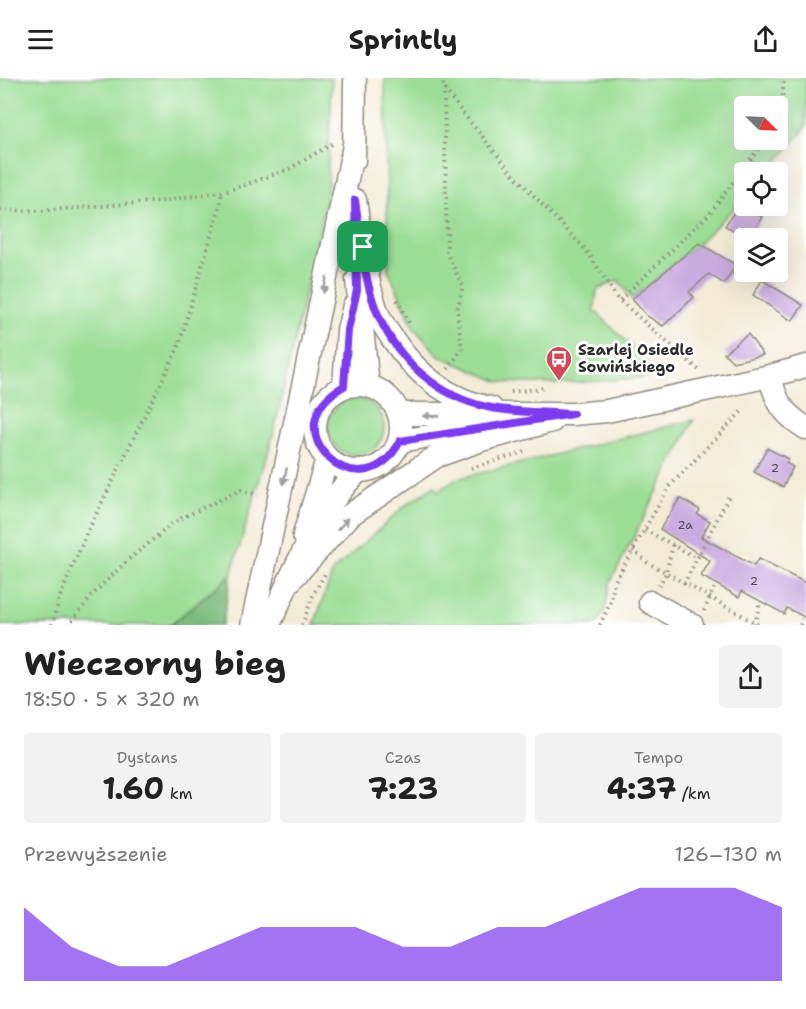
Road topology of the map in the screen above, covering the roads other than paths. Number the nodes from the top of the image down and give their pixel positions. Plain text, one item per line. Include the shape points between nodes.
1 (356, 78) edge
2 (354, 138) junction
3 (355, 200) junction
4 (357, 290) junction
5 (806, 366) edge
6 (770, 376) junction
7 (344, 386) junction
8 (368, 386) junction
9 (400, 414) junction
10 (573, 414) junction
11 (806, 428) edge
12 (400, 441) junction
13 (327, 459) junction
14 (359, 471) junction
15 (289, 582) junction
16 (650, 602) road end
17 (697, 621) edge
18 (252, 625) edge
19 (269, 625) edge

1 - 2 street
2 - 3 street
2 -> 18 street
3 - 4 street
3 - 10 street via 369,286 379,317 402,354 426,379 462,400 489,408
4 - 7 street via 348,330
4 - 8 street
5 - 6 street
6 - 10 street via 607,411
6 - 11 street via 784,413
7 - 8 street
7 - 13 street via 321,404 315,418 319,447
8 - 9 street via 391,398
10 -> 9 street
9 - 12 street
10 - 12 street
15 -> 10 street via 350,515 437,456
12 - 14 street via 384,462
13 - 14 street via 342,468
13 - 15 street
14 - 15 street via 339,492
15 - 19 street
16 - 17 street

